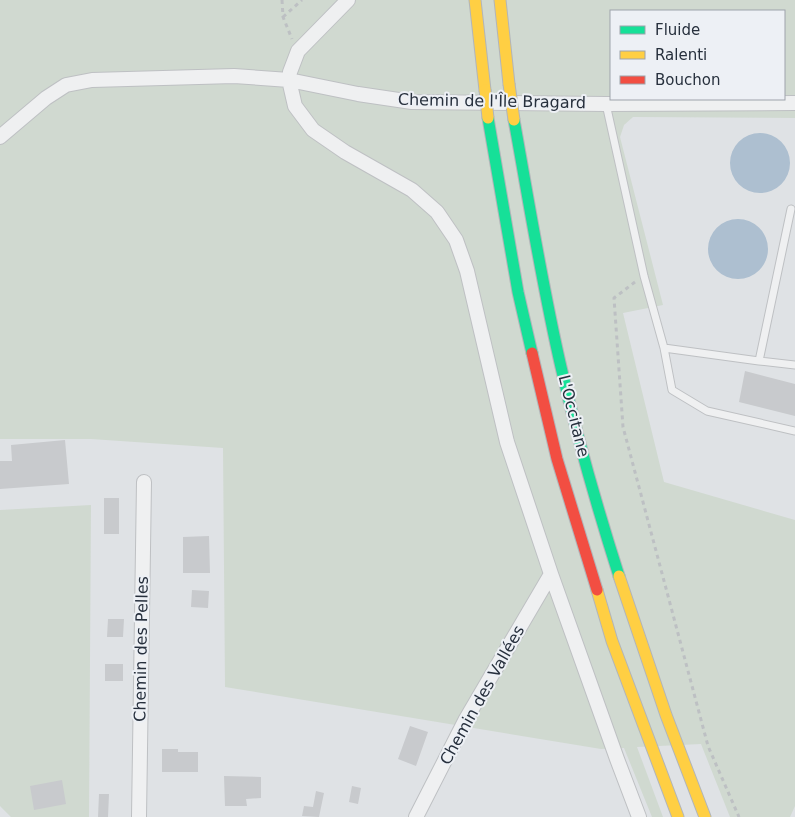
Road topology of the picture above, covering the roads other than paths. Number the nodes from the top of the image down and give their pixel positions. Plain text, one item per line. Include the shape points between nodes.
1 (348, 0) edge
2 (475, 0) edge
3 (500, 0) edge
4 (290, 80) junction
5 (795, 103) edge
6 (606, 104) junction
7 (0, 138) edge
8 (790, 209) dead end
9 (664, 348) junction
10 (759, 361) junction
11 (795, 365) edge
12 (795, 431) edge
13 (144, 482) dead end
14 (551, 574) junction
15 (139, 817) edge
16 (416, 817) edge
17 (639, 817) edge
18 (678, 817) edge
19 (705, 817) edge

1 - 4 street via 298,51
2 - 18 highway, L'Occitane, bridge via 488,118 518,292 557,460 612,640
3 - 19 highway, L'Occitane, bridge via 514,120 544,288 569,400 633,620 669,726
4 - 6 street, Chemin de l'Île Bragard via 412,102
4 - 7 street, Chemin de l'Île Bragard via 225,77 92,80 66,85
4 - 14 street via 295,106 313,130 412,190 437,212 456,240 467,271 507,442
5 - 6 street, Chemin de l'Île Bragard
6 - 9 lane via 644,276
8 - 10 lane
9 - 10 lane
9 - 12 lane via 672,390 707,411
10 - 11 lane
13 - 15 street, Chemin des Pelles
14 - 16 street, Chemin des Vallées via 466,719
14 - 17 street

